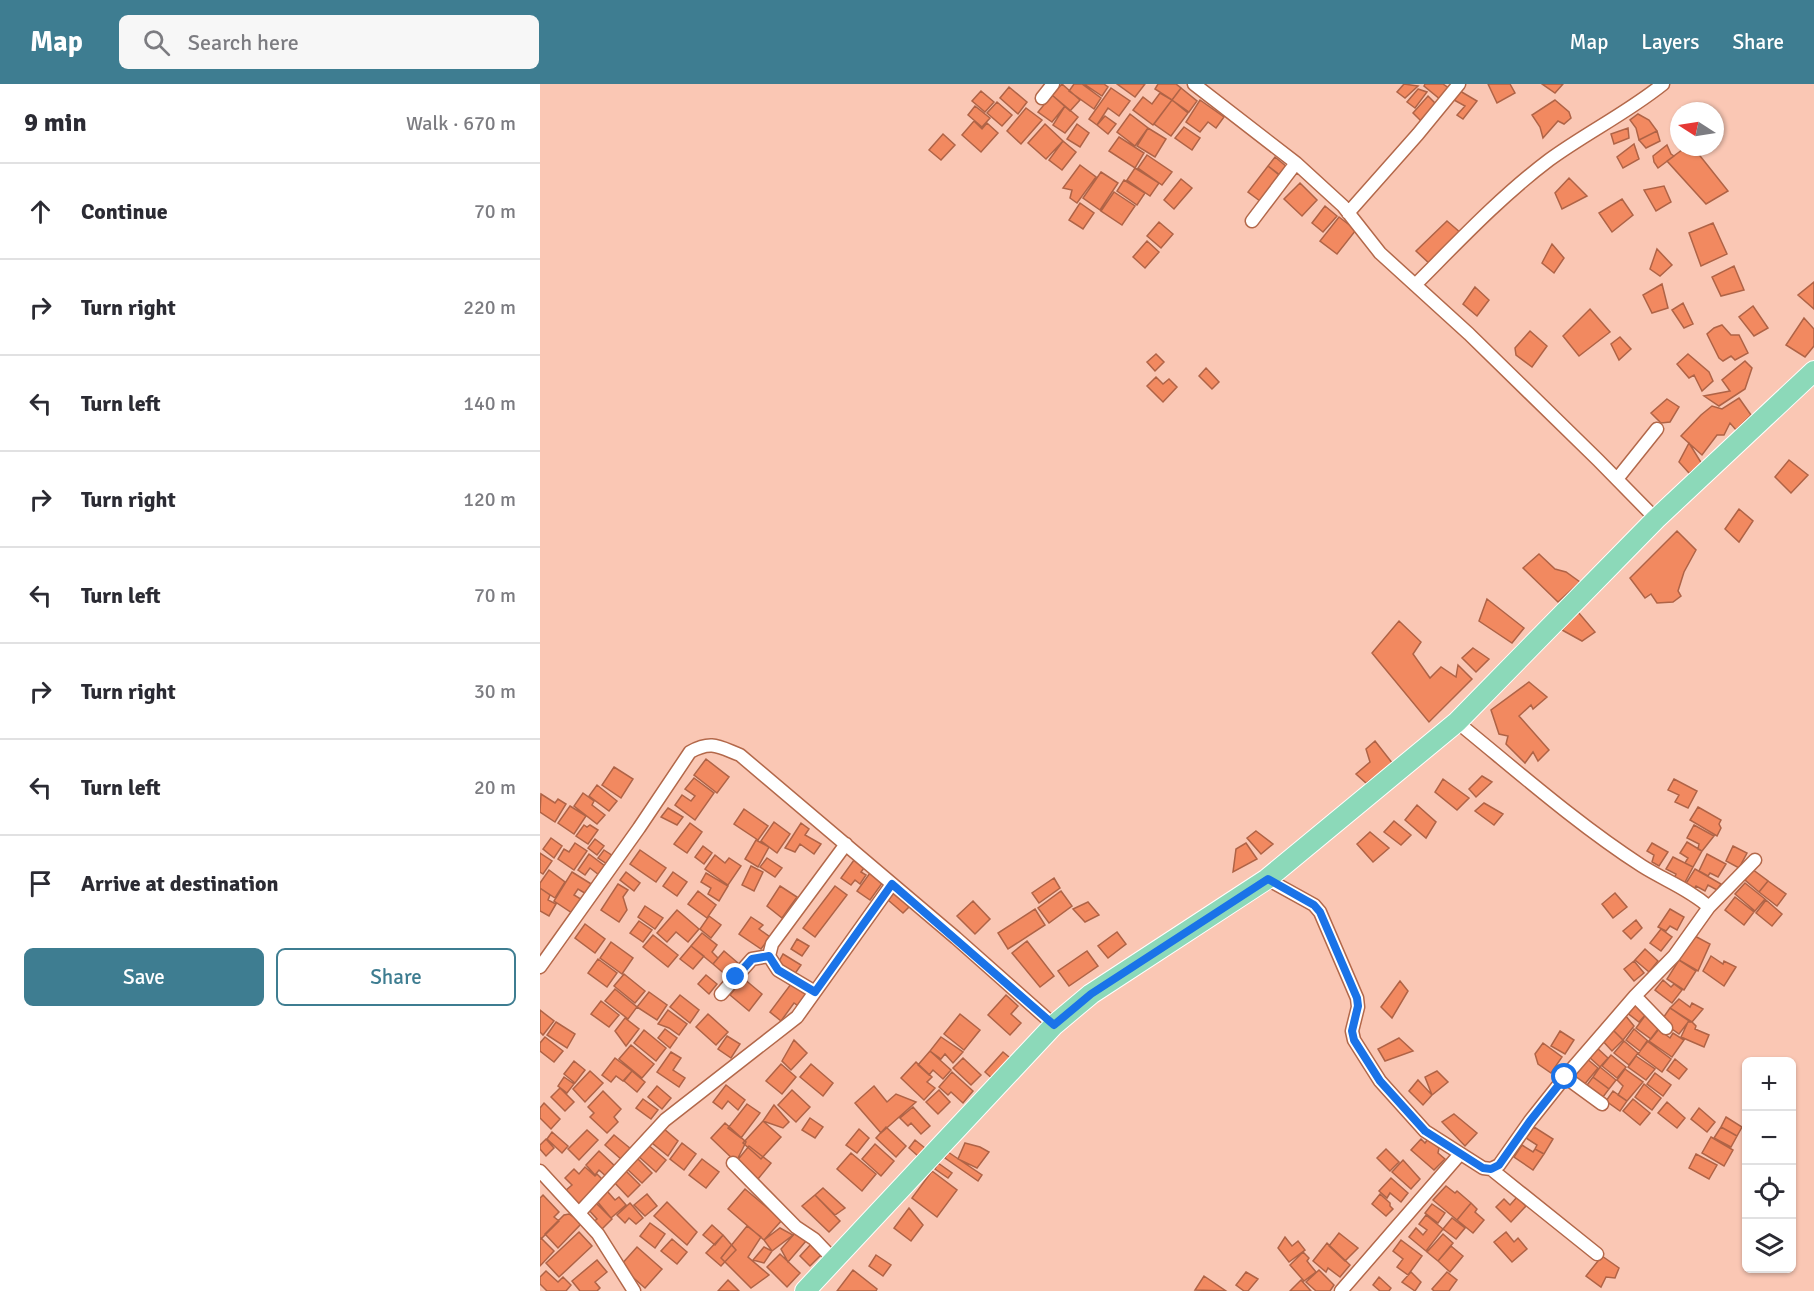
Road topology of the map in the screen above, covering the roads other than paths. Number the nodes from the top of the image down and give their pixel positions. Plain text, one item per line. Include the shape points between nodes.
1 (1053, 84) edge
2 (1194, 84) edge
3 (1459, 84) edge
4 (1663, 84) edge
5 (1042, 98) dead end
6 (1296, 163) junction
7 (1348, 213) junction
8 (1252, 221) dead end
9 (1415, 285) junction
10 (1814, 371) edge
11 (1657, 429) dead end
12 (1617, 479) junction
13 (1656, 519) junction
14 (1457, 722) junction
15 (846, 844) junction
16 (1755, 860) dead end
17 (1268, 879) junction
18 (892, 884) junction
19 (1708, 907) junction
20 (769, 956) junction
21 (540, 966) edge
22 (815, 992) junction
23 (721, 994) dead end
24 (1635, 996) junction
25 (1054, 1025) junction
26 (1666, 1028) dead end
27 (1565, 1077) junction
28 (1602, 1104) dead end
29 (1460, 1154) junction
30 (732, 1162) dead end
31 (1491, 1169) junction
32 (540, 1171) edge
33 (579, 1213) junction
34 (1597, 1254) dead end
35 (834, 1260) junction
36 (634, 1291) edge
37 (805, 1291) edge
38 (1341, 1291) edge

1 - 5 street
2 - 6 street
3 - 7 street
4 - 9 street via 1550,160 1485,214
6 - 7 street
6 - 8 street
7 - 9 street via 1380,253
9 - 12 street
10 - 13 main road
11 - 12 street
12 - 13 street
13 - 14 main road
14 - 17 main road
14 - 19 street via 1575,817 1642,866 1698,897
15 - 18 street
15 - 20 street via 772,944
15 - 21 street via 740,755 712,744 703,745 690,752
16 - 19 street
17 - 25 main road via 1091,994
17 - 29 street via 1320,912 1357,998 1354,1040 1380,1081 1425,1131
18 - 22 street
18 - 25 street
19 - 24 street via 1674,957
20 - 22 street via 778,970
20 - 23 street via 752,959
22 - 33 street via 797,1017 665,1120
24 - 26 street
24 - 27 street
25 - 35 main road
27 - 28 street
27 - 31 street via 1499,1165
29 - 31 street
29 - 38 street
30 - 35 street
31 - 34 street
32 - 33 street
33 - 36 street via 598,1234
35 - 37 main road

